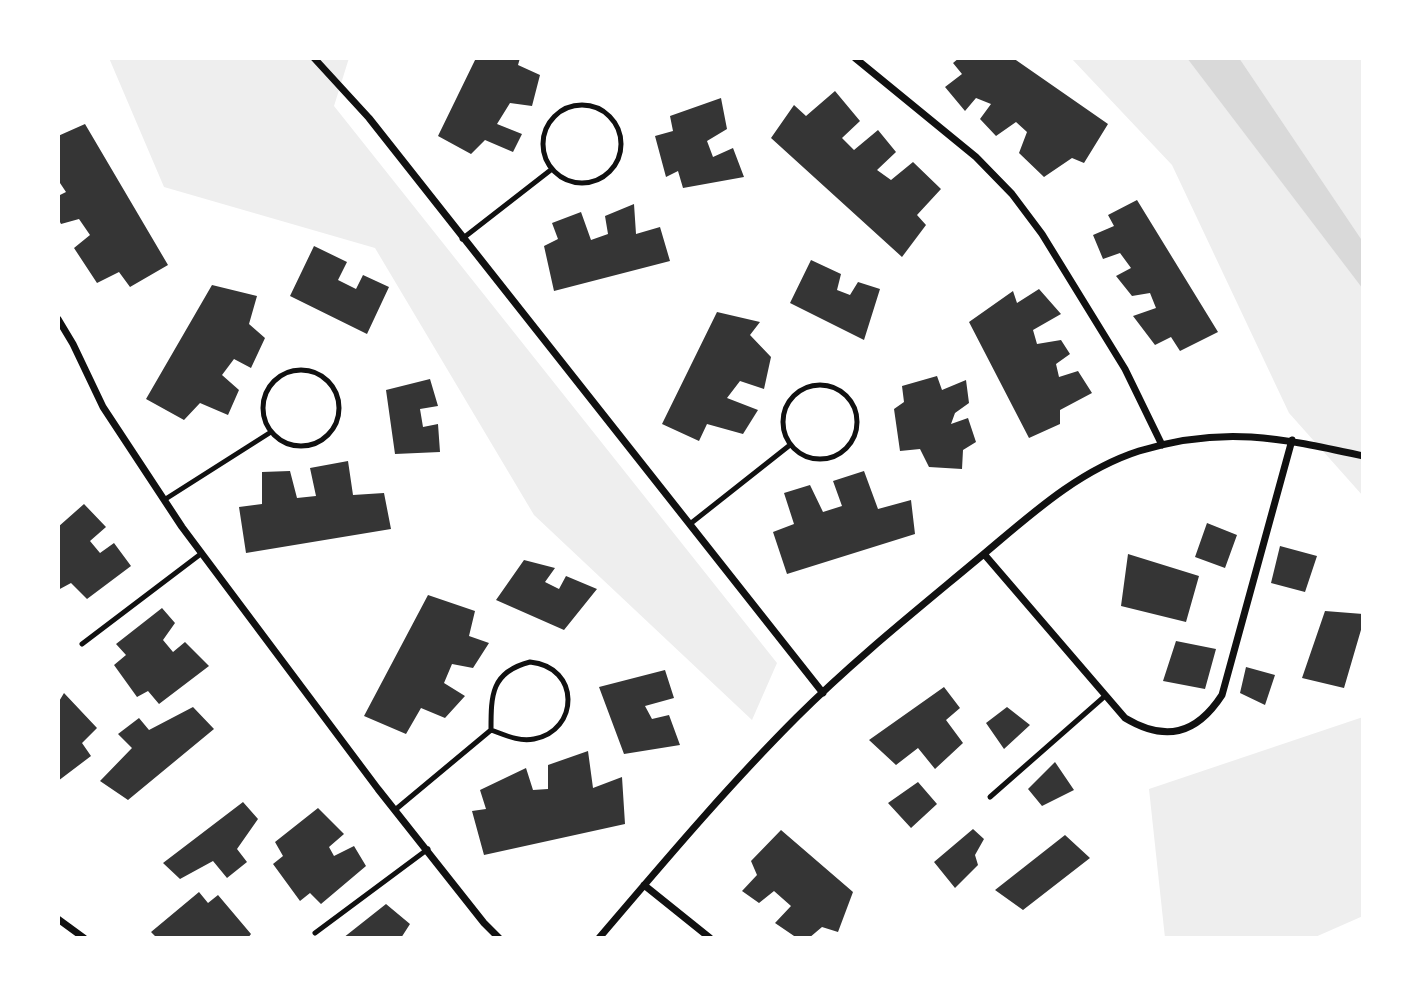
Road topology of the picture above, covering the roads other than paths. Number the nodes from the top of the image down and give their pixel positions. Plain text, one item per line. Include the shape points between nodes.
1 (314, 58) edge
2 (855, 58) edge
3 (552, 169) junction
4 (463, 239) junction
5 (58, 318) edge
6 (271, 432) junction
7 (1292, 440) junction
8 (790, 445) junction
9 (1162, 445) junction
10 (1363, 456) edge
11 (164, 500) junction
12 (690, 524) junction
13 (202, 553) junction
14 (984, 554) junction
15 (82, 644) dead end
16 (823, 693) junction
17 (1105, 696) junction
18 (491, 730) junction
19 (990, 797) dead end
20 (395, 810) junction
21 (428, 849) junction
22 (644, 885) junction
23 (58, 919) edge
24 (315, 933) dead end
25 (84, 938) edge
26 (499, 938) edge
27 (599, 938) edge
28 (710, 938) edge

1 - 4 street via 369,118
2 - 9 street via 976,157 1012,194 1042,234 1125,369
3 - 3 lane via 565,179 583,183 604,176 621,150 621,136 607,113 581,105 564,109 548,124 545,157
3 - 4 lane
4 - 12 street
5 - 11 street via 103,407
6 - 6 lane via 281,441 301,447 323,440 340,413 334,388 326,378 300,370 285,373 274,382 263,405
6 - 11 lane
7 - 9 street via 1215,436
7 - 10 street
7 - 17 street via 1222,695 1211,712 1197,724 1162,733 1125,718
8 - 8 lane via 818,460 839,455 855,437 858,425 850,398 825,384 808,386 792,396 782,425
8 - 12 lane
9 - 14 street via 1093,471 1054,496
11 - 13 street
12 - 16 street
13 - 15 lane
13 - 20 street
14 - 16 street
14 - 17 street
16 - 22 street via 740,775
17 - 19 lane
18 - 18 lane via 518,740 534,740 559,725 569,697 556,670 530,662 503,674 491,701
18 - 20 lane
20 - 21 street
21 - 24 lane
21 - 26 street
22 - 27 street
22 - 28 street
23 - 25 street

